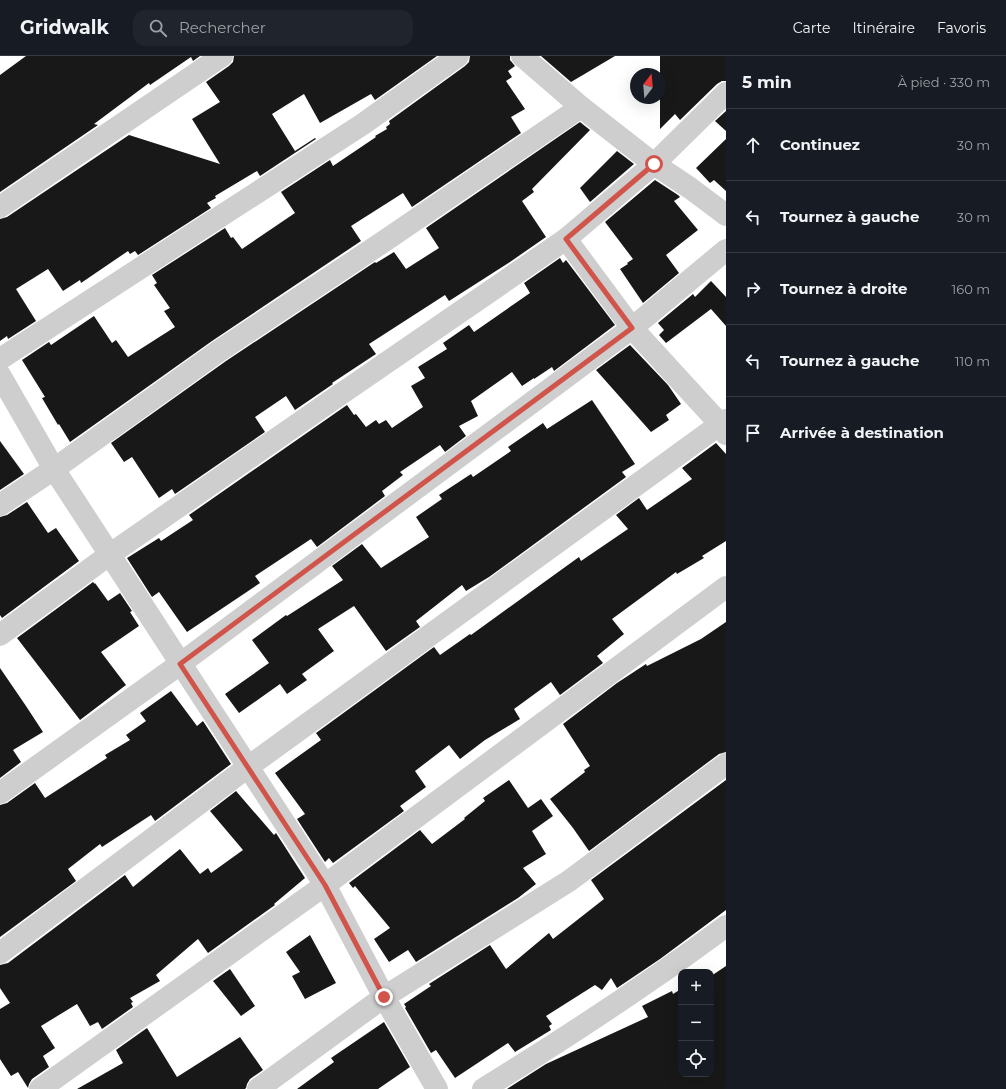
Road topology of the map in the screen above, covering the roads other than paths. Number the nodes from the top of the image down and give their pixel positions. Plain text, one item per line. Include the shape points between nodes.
1 (222, 56) edge
2 (458, 56) edge
3 (522, 56) edge
4 (726, 93) edge
5 (581, 107) junction
6 (654, 164) junction
7 (0, 207) edge
8 (726, 215) edge
9 (566, 239) junction
10 (726, 250) edge
11 (632, 328) junction
12 (0, 359) edge
13 (0, 375) edge
14 (724, 426) edge
15 (54, 469) junction
16 (0, 505) edge
17 (109, 554) junction
18 (726, 587) edge
19 (0, 635) edge
20 (180, 664) junction
21 (726, 764) edge
22 (248, 767) junction
23 (0, 793) edge
24 (325, 885) junction
25 (726, 926) edge
26 (0, 953) edge
27 (384, 997) junction
28 (40, 1089) edge
29 (258, 1089) edge
30 (437, 1089) edge
31 (483, 1089) edge

1 - 7 street
2 - 12 street via 363,124
3 - 5 street
4 - 6 street
5 - 6 street
5 - 15 street via 219,351
6 - 8 street
6 - 9 street
9 - 11 street
9 - 17 street
10 - 11 street
11 - 14 street
11 - 20 street
13 - 15 street
14 - 22 street
15 - 16 street
15 - 17 street
17 - 19 street
17 - 20 street
18 - 24 street
20 - 22 street
20 - 23 street
21 - 27 street via 569,881
22 - 24 street
22 - 26 street
24 - 27 street
24 - 28 street
25 - 31 street via 568,1036
27 - 29 street
27 - 30 street

